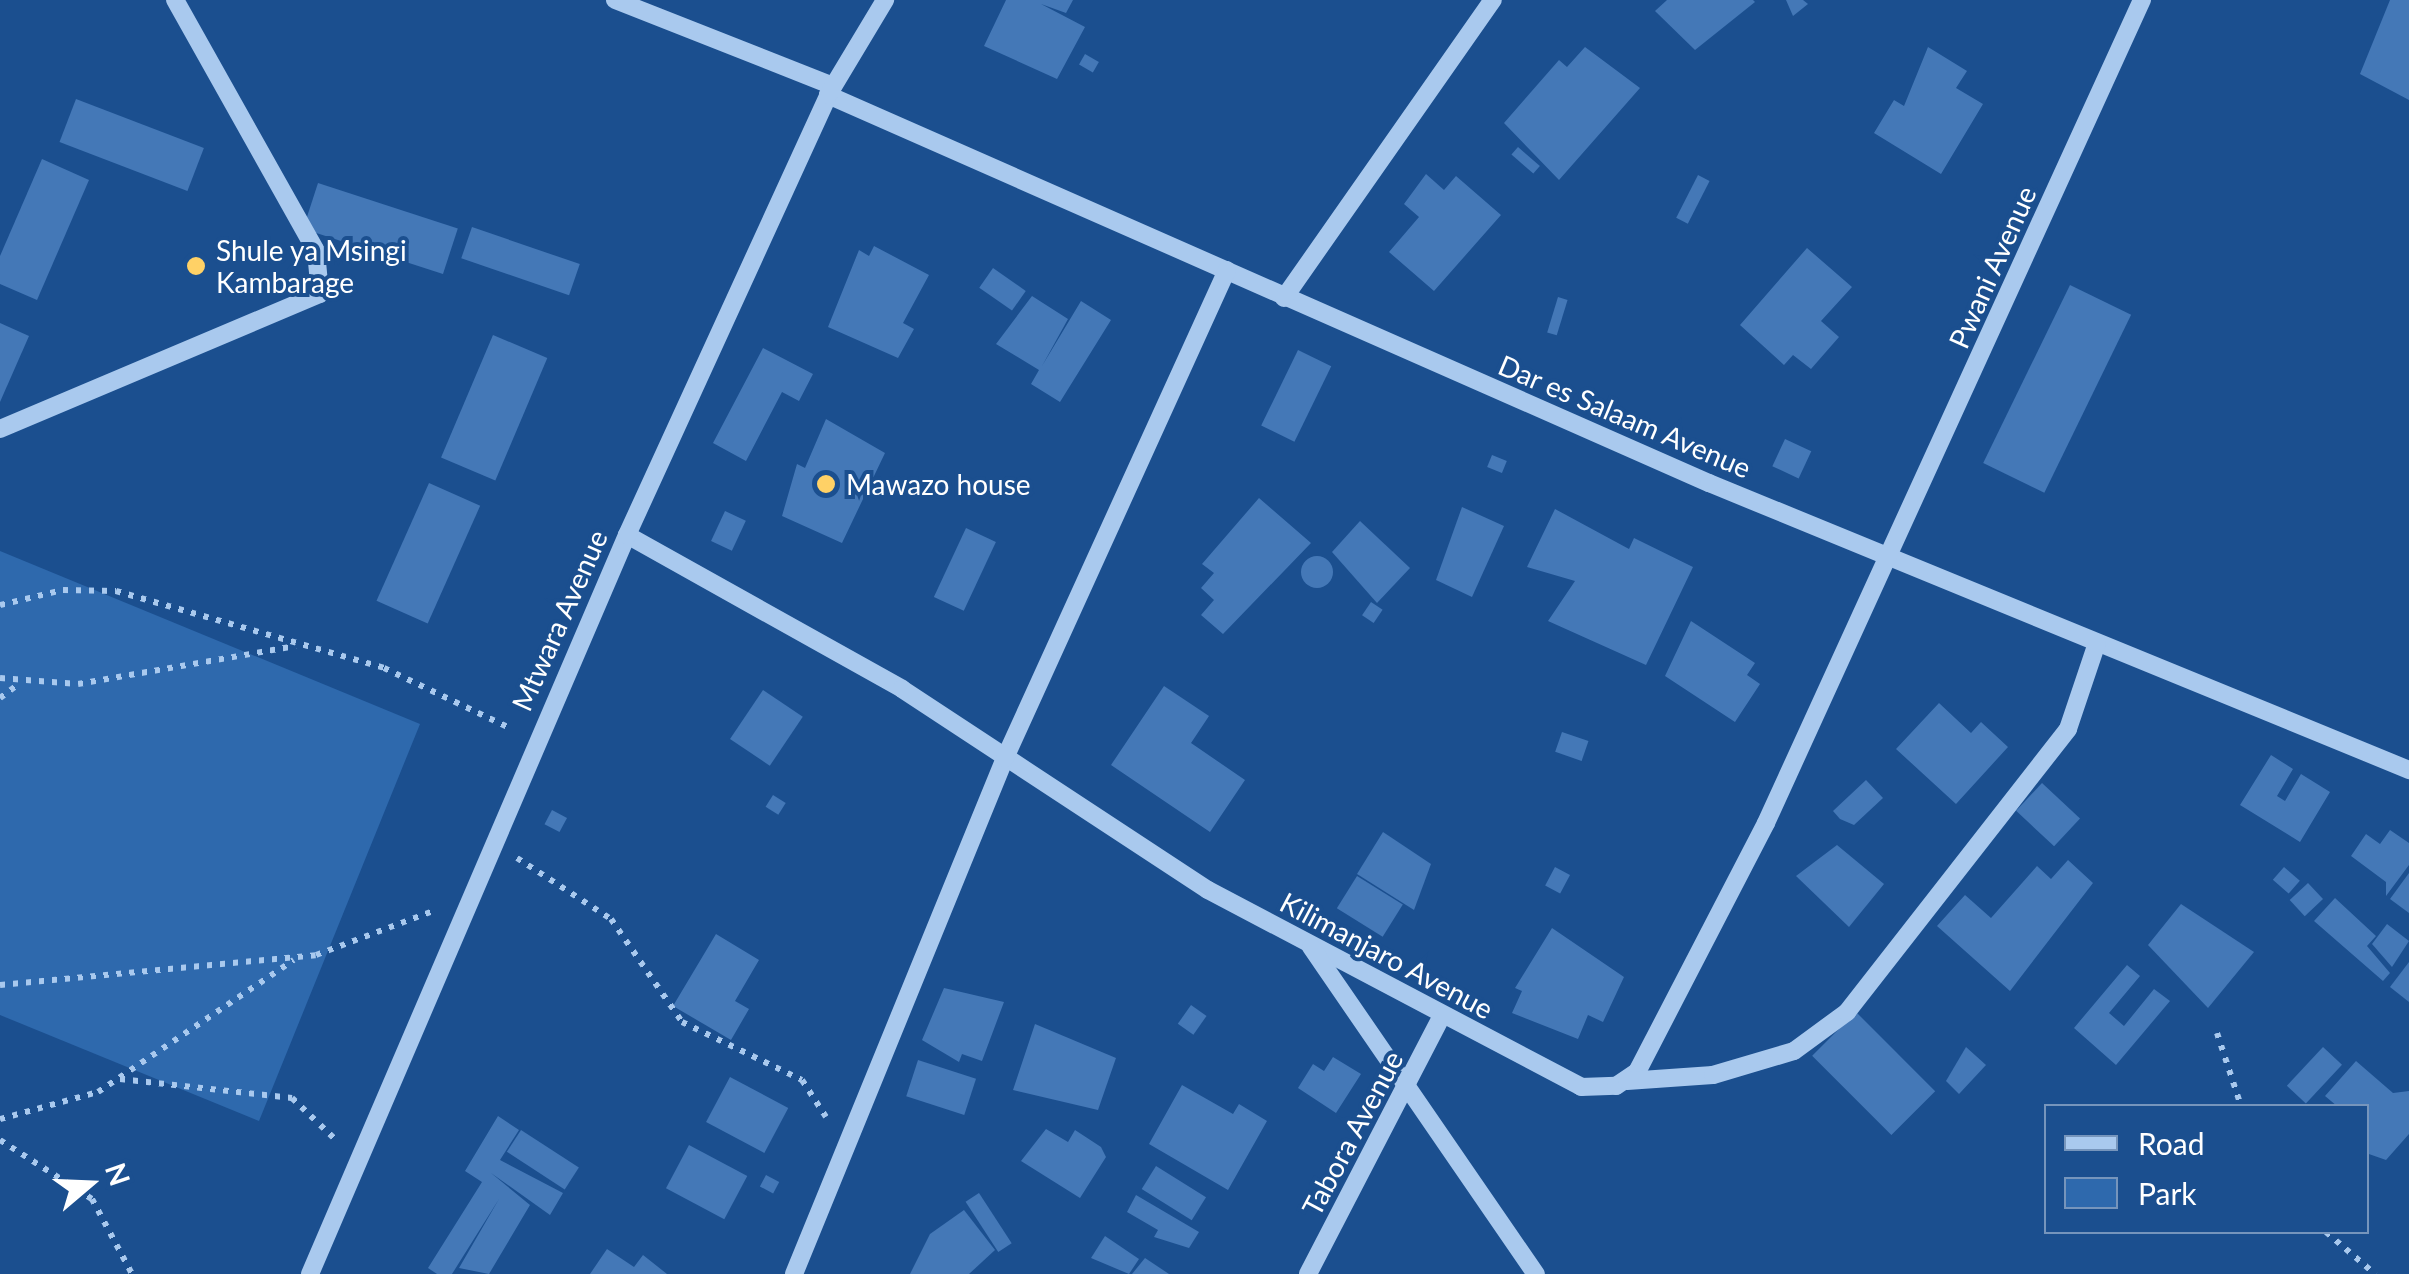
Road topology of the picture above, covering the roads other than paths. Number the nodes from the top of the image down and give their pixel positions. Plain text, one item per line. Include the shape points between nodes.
1 (175, 0) edge
2 (615, 0) edge
3 (885, 0) edge
4 (1493, 0) edge
5 (2142, 0) edge
6 (830, 90) junction
7 (1227, 270) junction
8 (1284, 298) junction
9 (0, 428) edge
10 (626, 535) junction
11 (1891, 557) junction
12 (2097, 643) junction
13 (1004, 758) junction
14 (2409, 770) edge
15 (1308, 943) junction
16 (1442, 1015) junction
17 (1627, 1081) junction
18 (1405, 1095) junction
19 (310, 1274) edge
20 (794, 1274) edge
21 (1308, 1274) edge
22 (1536, 1274) edge

1 - 9 street via 316,251 320,294
2 - 6 street, Dar es Salaam Avenue
3 - 6 street, Mtwara Avenue
4 - 8 street
5 - 11 street, Pwani Avenue
6 - 7 street, Dar es Salaam Avenue
6 - 10 street, Mtwara Avenue
7 - 8 street, Dar es Salaam Avenue
7 - 13 street
8 - 11 street, Dar es Salaam Avenue
10 - 13 street, Kilimanjaro Avenue via 885,679
10 - 19 street, Mtwara Avenue
11 - 12 street, Dar es Salaam Avenue
11 - 17 street via 1758,840
12 - 14 street, Dar es Salaam Avenue
12 - 17 street, Kilimanjaro Avenue via 2068,729 1847,1012 1794,1051 1713,1074
13 - 15 street, Kilimanjaro Avenue
13 - 20 street
15 - 16 street, Kilimanjaro Avenue
15 - 18 street
16 - 17 street, Kilimanjaro Avenue via 1581,1088
16 - 18 street, Tabora Avenue
18 - 21 street, Tabora Avenue
18 - 22 street

